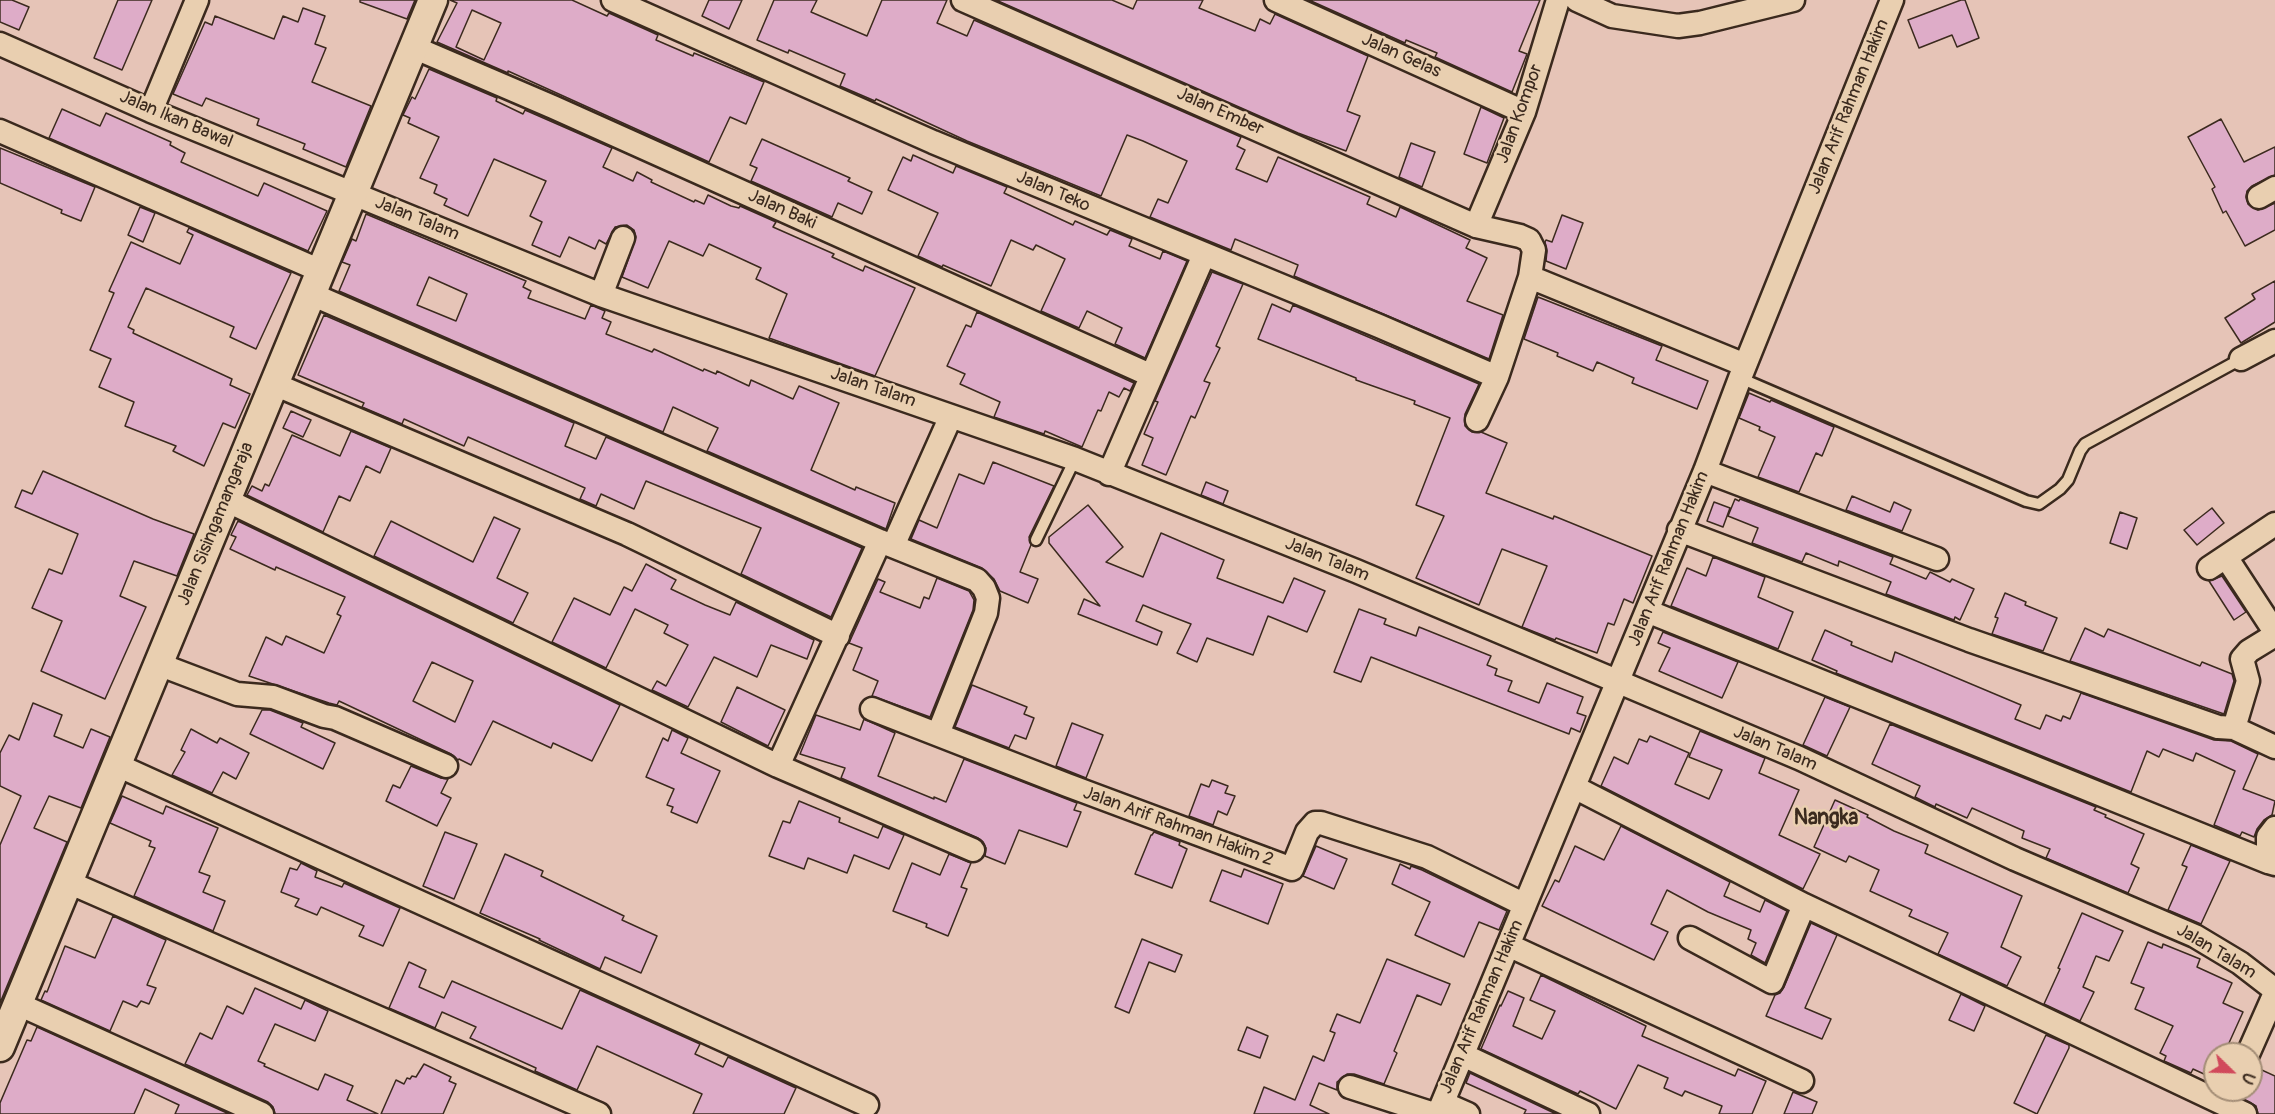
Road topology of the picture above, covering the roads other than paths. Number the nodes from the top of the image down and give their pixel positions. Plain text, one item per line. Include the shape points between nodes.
1 (196, 0) edge
2 (433, 0) edge
3 (613, 0) edge
4 (963, 0) edge
5 (1276, 0) edge
6 (1558, 0) edge
7 (1577, 0) edge
8 (1793, 0) edge
9 (1892, 0) edge
10 (0, 44) edge
11 (413, 47) junction
12 (151, 111) junction
13 (1524, 112) junction
14 (0, 131) edge
15 (353, 193) junction
16 (1476, 225) junction
17 (623, 238) dead end
18 (1204, 255) junction
19 (1530, 277) junction
20 (316, 283) junction
21 (602, 295) junction
22 (2275, 341) edge
23 (2241, 359) joint
24 (1743, 372) junction
25 (1150, 375) junction
26 (1497, 377) junction
27 (274, 384) junction
28 (951, 416) junction
29 (1477, 420) dead end
30 (1075, 459) junction
31 (1705, 471) junction
32 (1109, 474) junction
33 (226, 500) junction
34 (2275, 525) edge
35 (1679, 530) junction
36 (1036, 540) dead end
37 (887, 544) junction
38 (1937, 559) dead end
39 (1647, 611) junction
40 (2275, 633) edge
41 (838, 636) junction
42 (158, 664) junction
43 (1618, 682) junction
44 (872, 709) dead end
45 (2234, 728) junction
46 (938, 734) junction
47 (2275, 747) edge
48 (117, 765) junction
49 (446, 766) dead end
50 (778, 766) junction
51 (1574, 787) junction
52 (2275, 828) edge
53 (973, 850) dead end
54 (2272, 863) edge
55 (68, 882) junction
56 (1804, 904) junction
57 (1525, 905) junction
58 (1690, 938) dead end
59 (1508, 945) junction
60 (2275, 991) edge
61 (6, 1027) edge
62 (2253, 1042) edge
63 (1463, 1055) junction
64 (1802, 1081) dead end
65 (1350, 1087) dead end
66 (867, 1105) dead end
67 (2232, 1106) edge
68 (1438, 1110) edge
69 (262, 1114) edge
70 (599, 1114) edge
71 (1468, 1114) edge
72 (1587, 1114) edge

1 - 12 street
2 - 11 street, Jalan Sisingamangaraja
3 - 18 street, Jalan Teko via 933,142
4 - 16 street, Jalan Ember
5 - 13 street, Jalan Gelas
6 - 13 street, Jalan Kompor
7 - 8 street via 1612,16 1678,26
9 - 24 street, Jalan Arif Rahman Hakim
10 - 12 street, Jalan Ikan Bawal
11 - 15 street, Jalan Sisingamangaraja
11 - 25 street, Jalan Baki
12 - 15 street, Jalan Ikan Bawal
13 - 16 street, Jalan Kompor
14 - 20 street
15 - 20 street, Jalan Sisingamangaraja
15 - 21 street, Jalan Talam
16 - 19 street, Jalan Ember via 1529,240 1534,250
17 - 21 street
18 - 25 street
18 - 26 street, Jalan Teko
19 - 24 street
19 - 26 street, Jalan Ember
20 - 27 street, Jalan Sisingamangaraja
20 - 37 street
21 - 28 street, Jalan Talam
22 - 23 street
23 - 24 lane via 2085,444 2068,480 2039,504
24 - 31 street, Jalan Arif Rahman Hakim
25 - 32 street
26 - 29 street, Jalan Ember
27 - 33 street, Jalan Sisingamangaraja
27 - 41 street via 627,534
28 - 30 street, Jalan Talam
28 - 37 street
30 - 32 street, Jalan Talam
30 - 36 lane
31 - 35 street, Jalan Arif Rahman Hakim
31 - 38 street
32 - 43 street, Jalan Talam
33 - 42 street, Jalan Sisingamangaraja
33 - 50 street
34 - 40 street via 2217,562
35 - 39 street, Jalan Arif Rahman Hakim
35 - 45 street via 1979,644 2218,727
37 - 41 street
37 - 46 street via 977,580 988,598 986,613
39 - 43 street, Jalan Arif Rahman Hakim
39 - 54 street
40 - 45 street via 2242,659 2248,681
41 - 50 street
42 - 48 street, Jalan Sisingamangaraja
42 - 49 street via 237,694 273,698 335,718
43 - 51 street, Jalan Arif Rahman Hakim
43 - 60 street, Jalan Talam via 1799,758 2015,859 2195,936 2240,963
44 - 46 street, Jalan Arif Rahman Hakim 2
45 - 47 street
46 - 57 street, Jalan Arif Rahman Hakim 2 via 1292,869 1307,832 1321,823 1427,856
48 - 55 street, Jalan Sisingamangaraja
48 - 66 street
50 - 53 street
51 - 56 street
51 - 57 street, Jalan Arif Rahman Hakim
52 - 54 street via 2268,837
55 - 61 street, Jalan Sisingamangaraja
55 - 70 street
56 - 58 street via 1772,982
56 - 67 street
57 - 59 street, Jalan Arif Rahman Hakim
59 - 63 street, Jalan Arif Rahman Hakim
59 - 64 street
60 - 62 street
61 - 69 street
63 - 68 street, Jalan Arif Rahman Hakim
63 - 72 street
65 - 68 street
68 - 71 street

